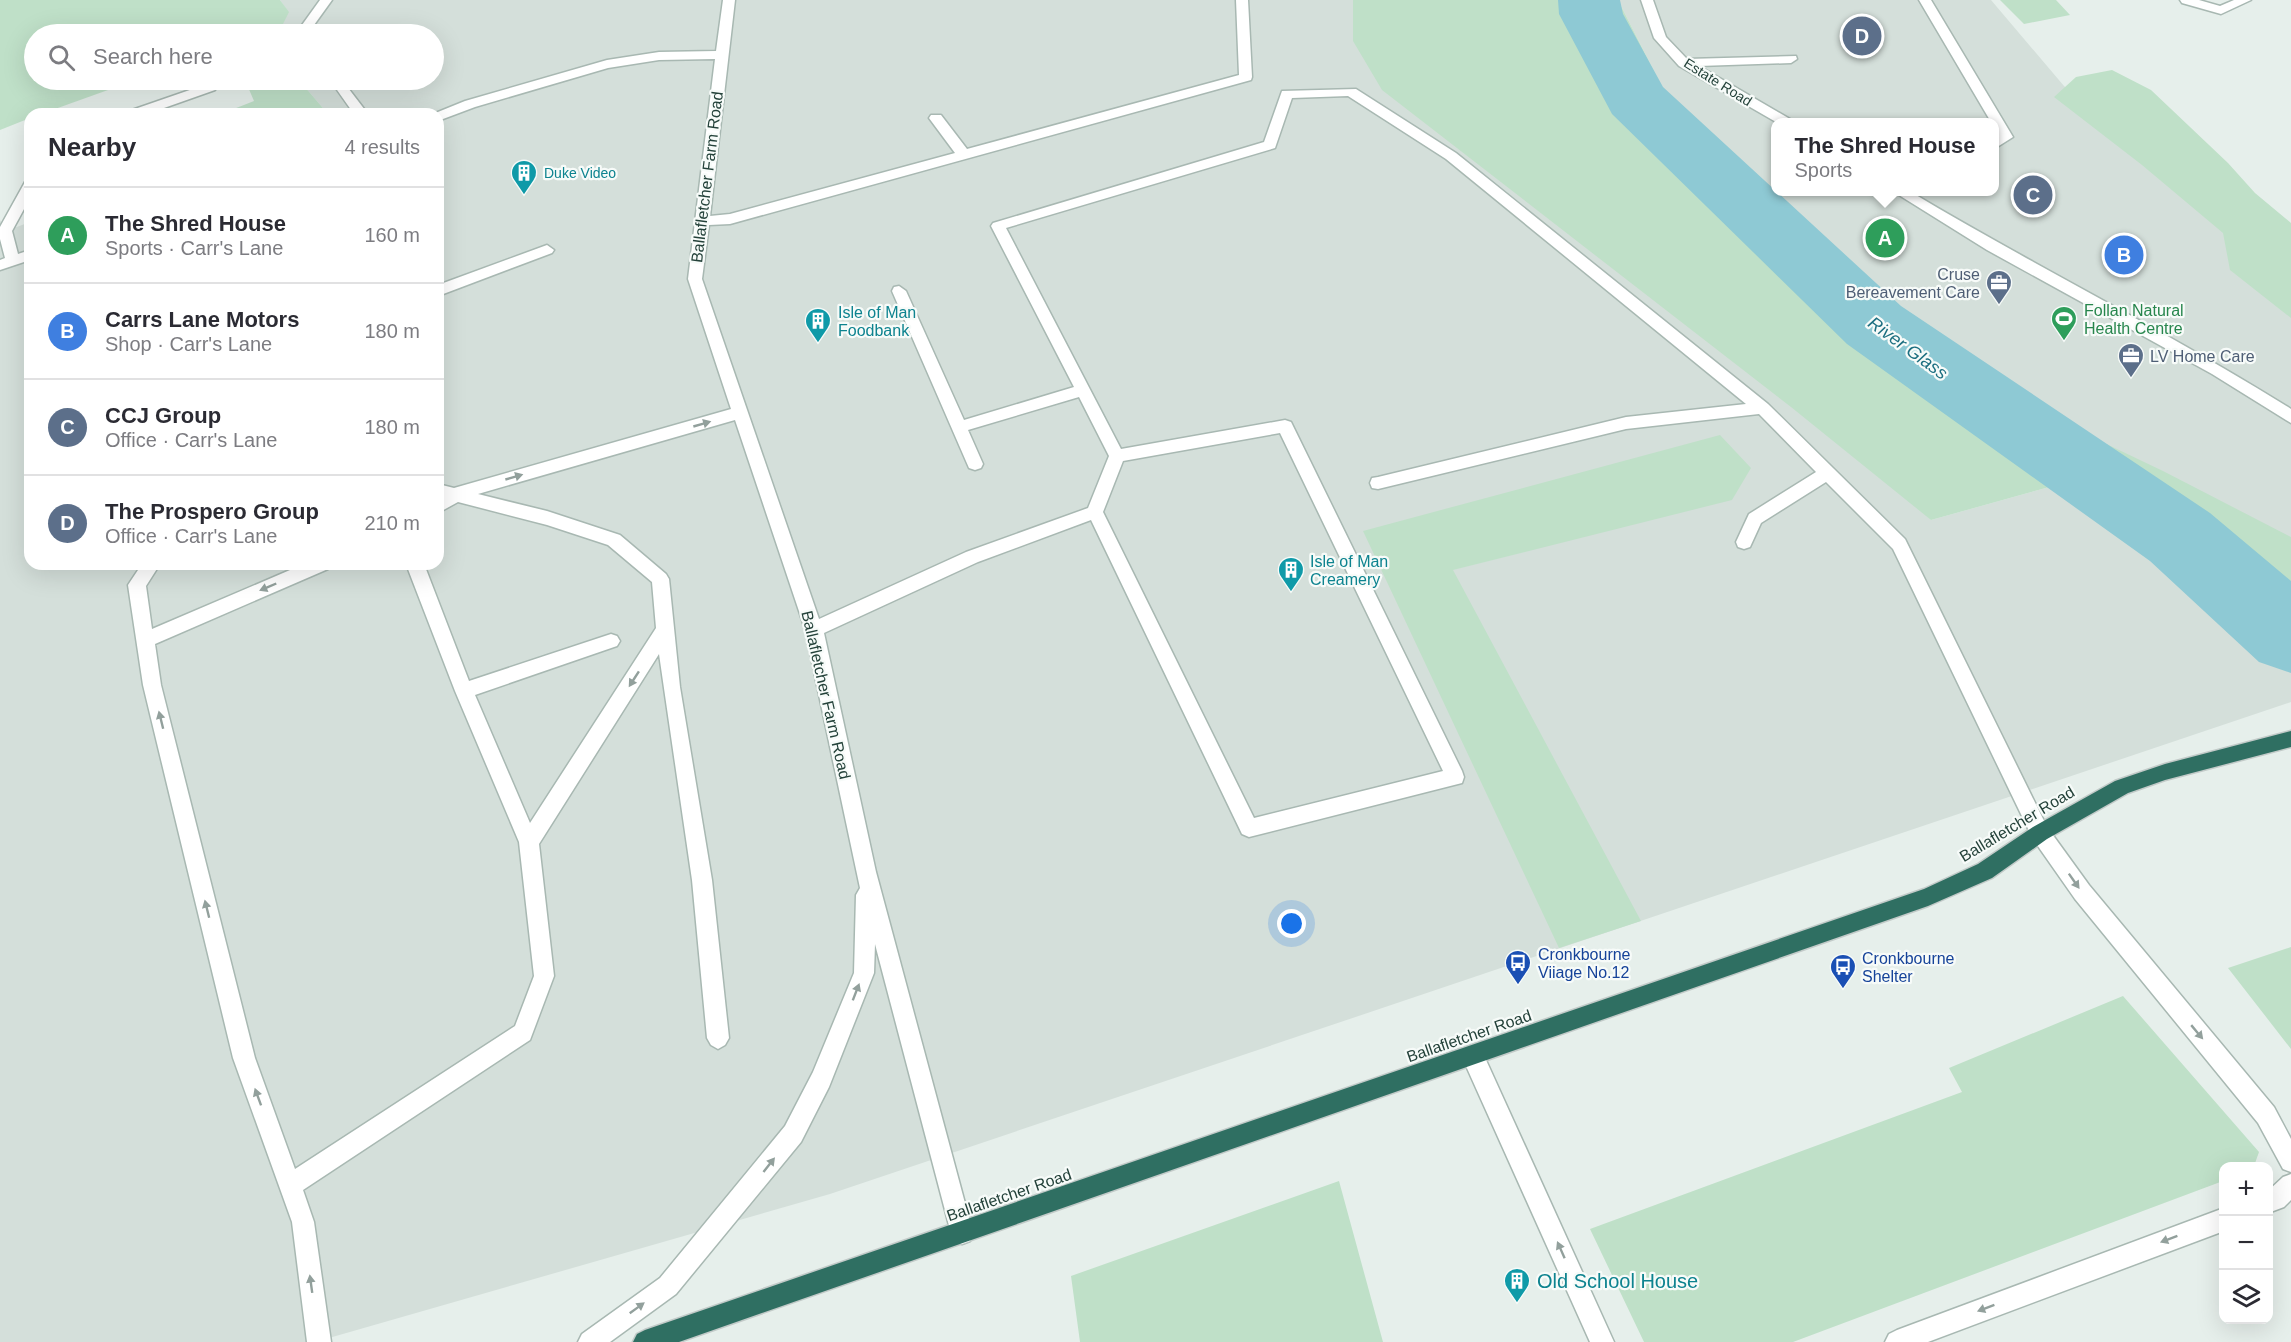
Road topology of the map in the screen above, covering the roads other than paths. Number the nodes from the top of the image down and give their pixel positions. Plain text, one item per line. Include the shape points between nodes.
1 (327, 0) edge
2 (729, 0) edge
3 (1242, 0) edge
4 (1647, 0) edge
5 (1924, 0) edge
6 (2186, 0) edge
7 (2245, 0) edge
8 (309, 24) edge
9 (722, 55) junction
10 (1791, 59) dead end
11 (1684, 63) junction
12 (202, 90) edge
13 (343, 90) edge
14 (151, 108) edge
15 (357, 108) edge
16 (444, 114) edge
17 (936, 118) dead end
18 (1777, 118) edge
19 (1994, 118) edge
20 (1999, 126) edge
21 (1999, 142) edge
22 (963, 154) junction
23 (24, 196) edge
24 (1914, 196) edge
25 (702, 221) junction
26 (547, 250) dead end
27 (24, 257) edge
28 (7, 263) edge
29 (444, 289) edge
30 (899, 291) dead end
31 (1084, 390) junction
32 (1762, 408) junction
33 (741, 412) junction
34 (2291, 417) edge
35 (959, 427) junction
36 (1117, 456) junction
37 (975, 464) dead end
38 (1828, 472) junction
39 (1378, 483) dead end
40 (444, 491) edge
41 (458, 493) junction
42 (444, 502) edge
43 (1095, 512) junction
44 (1744, 542) dead end
45 (147, 570) edge
46 (308, 570) edge
47 (417, 570) edge
48 (665, 629) junction
49 (814, 629) junction
50 (145, 640) junction
51 (611, 640) dead end
52 (464, 691) junction
53 (2291, 739) edge
54 (2040, 833) junction
55 (529, 842) junction
56 (866, 872) junction
57 (718, 1038) dead end
58 (1473, 1057) junction
59 (2291, 1161) edge
60 (290, 1185) junction
61 (2291, 1185) edge
62 (2273, 1200) edge
63 (2219, 1221) edge
64 (962, 1233) junction
65 (319, 1342) edge
66 (590, 1342) edge
67 (645, 1342) edge
68 (1602, 1342) edge
69 (1897, 1342) edge

1 - 8 street
2 - 9 street, Ballafletcher Farm Road
3 - 22 street via 1246,77
4 - 11 street, Estate Road via 1660,38
5 - 19 street
6 - 7 street via 2221,10
9 - 16 street via 659,56 608,64
9 - 25 street, Ballafletcher Farm Road
10 - 11 street
11 - 18 street, Estate Road
12 - 14 street
13 - 15 street
17 - 22 street
20 - 21 street via 2006,138
22 - 25 street via 730,219
23 - 28 street via 5,231
24 - 34 street via 1992,247 2217,370
25 - 33 street, Ballafletcher Farm Road via 695,279
26 - 29 street
27 - 28 street
30 - 35 street
31 - 32 street via 998,226 1270,145 1287,94 1351,92 1451,156
31 - 35 street
31 - 36 street
32 - 38 street
32 - 39 street via 1626,423
41 -> 33 street
33 - 49 street, Ballafletcher Farm Road
35 - 37 street
36 - 43 street
36 - 43 street via 1286,426 1455,777 1249,828
38 - 44 street via 1755,519
38 - 54 street via 1899,544
40 - 41 street
41 - 42 street
41 - 48 street via 614,540 660,579
43 - 49 street via 972,557
45 - 50 street via 137,585
46 -> 50 street
47 - 52 street
48 -> 55 street
48 - 57 street via 702,880
49 - 56 street, Ballafletcher Farm Road
60 -> 50 street via 244,1058 152,685
51 - 52 street
52 - 55 street
53 - 54 highway, Ballafletcher Road via 2122,787
54 - 58 highway, Ballafletcher Road via 1985,871 1928,897
54 -> 59 street via 2082,892 2266,1115
55 - 60 street via 544,976 524,1034
56 - 64 street, Ballafletcher Farm Road
66 -> 56 street via 668,1286 793,1134 821,1079 864,973
58 - 64 highway, Ballafletcher Road
68 -> 58 street
65 -> 60 street via 303,1222
61 - 62 street
63 -> 69 street
64 - 67 highway, Ballafletcher Road

